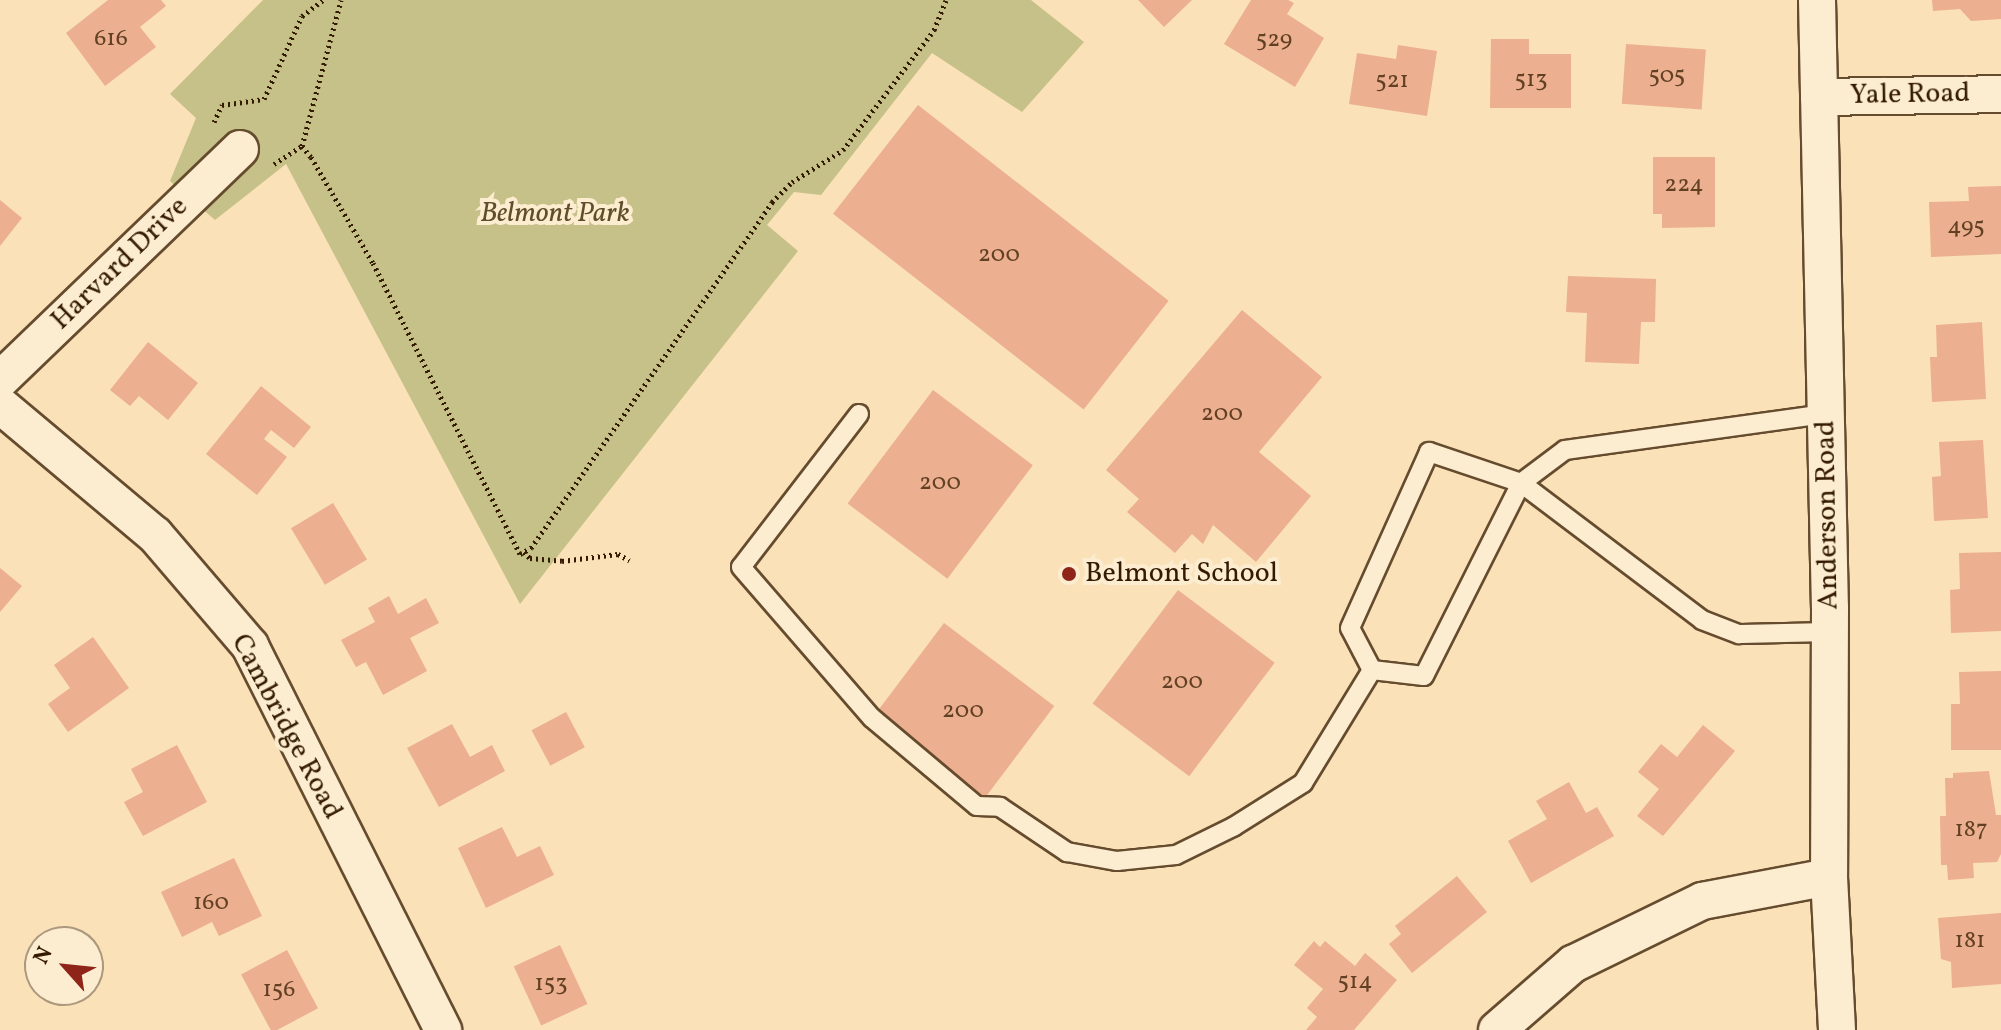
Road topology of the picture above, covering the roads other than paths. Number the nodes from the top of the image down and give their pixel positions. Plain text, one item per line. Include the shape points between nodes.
1 (1817, 0) edge
2 (2001, 94) edge
3 (1819, 97) junction
4 (237, 151) road end
5 (0, 380) edge
6 (0, 405) edge
7 (859, 414) dead end
8 (1826, 414) junction
9 (1521, 483) junction
10 (1830, 632) junction
11 (1372, 670) junction
12 (1829, 877) junction
13 (443, 1030) edge
14 (1497, 1030) edge
15 (1837, 1030) edge

1 - 3 street, Anderson Road
2 - 3 street, Yale Road
3 - 8 street, Anderson Road
4 - 5 street, Harvard Drive
6 - 13 street, Cambridge Road via 155,535 250,646
7 - 11 lane via 741,567 872,718 977,806 1000,807 1067,852 1117,861 1176,855 1233,827 1303,783
8 - 9 lane via 1565,450
8 - 10 street, Anderson Road
9 - 10 lane via 1702,620 1739,634
9 - 11 lane via 1424,676
9 - 11 lane via 1429,452 1350,628
10 - 12 street, Anderson Road
12 - 14 street via 1702,901 1573,964
12 - 15 street, Anderson Road

